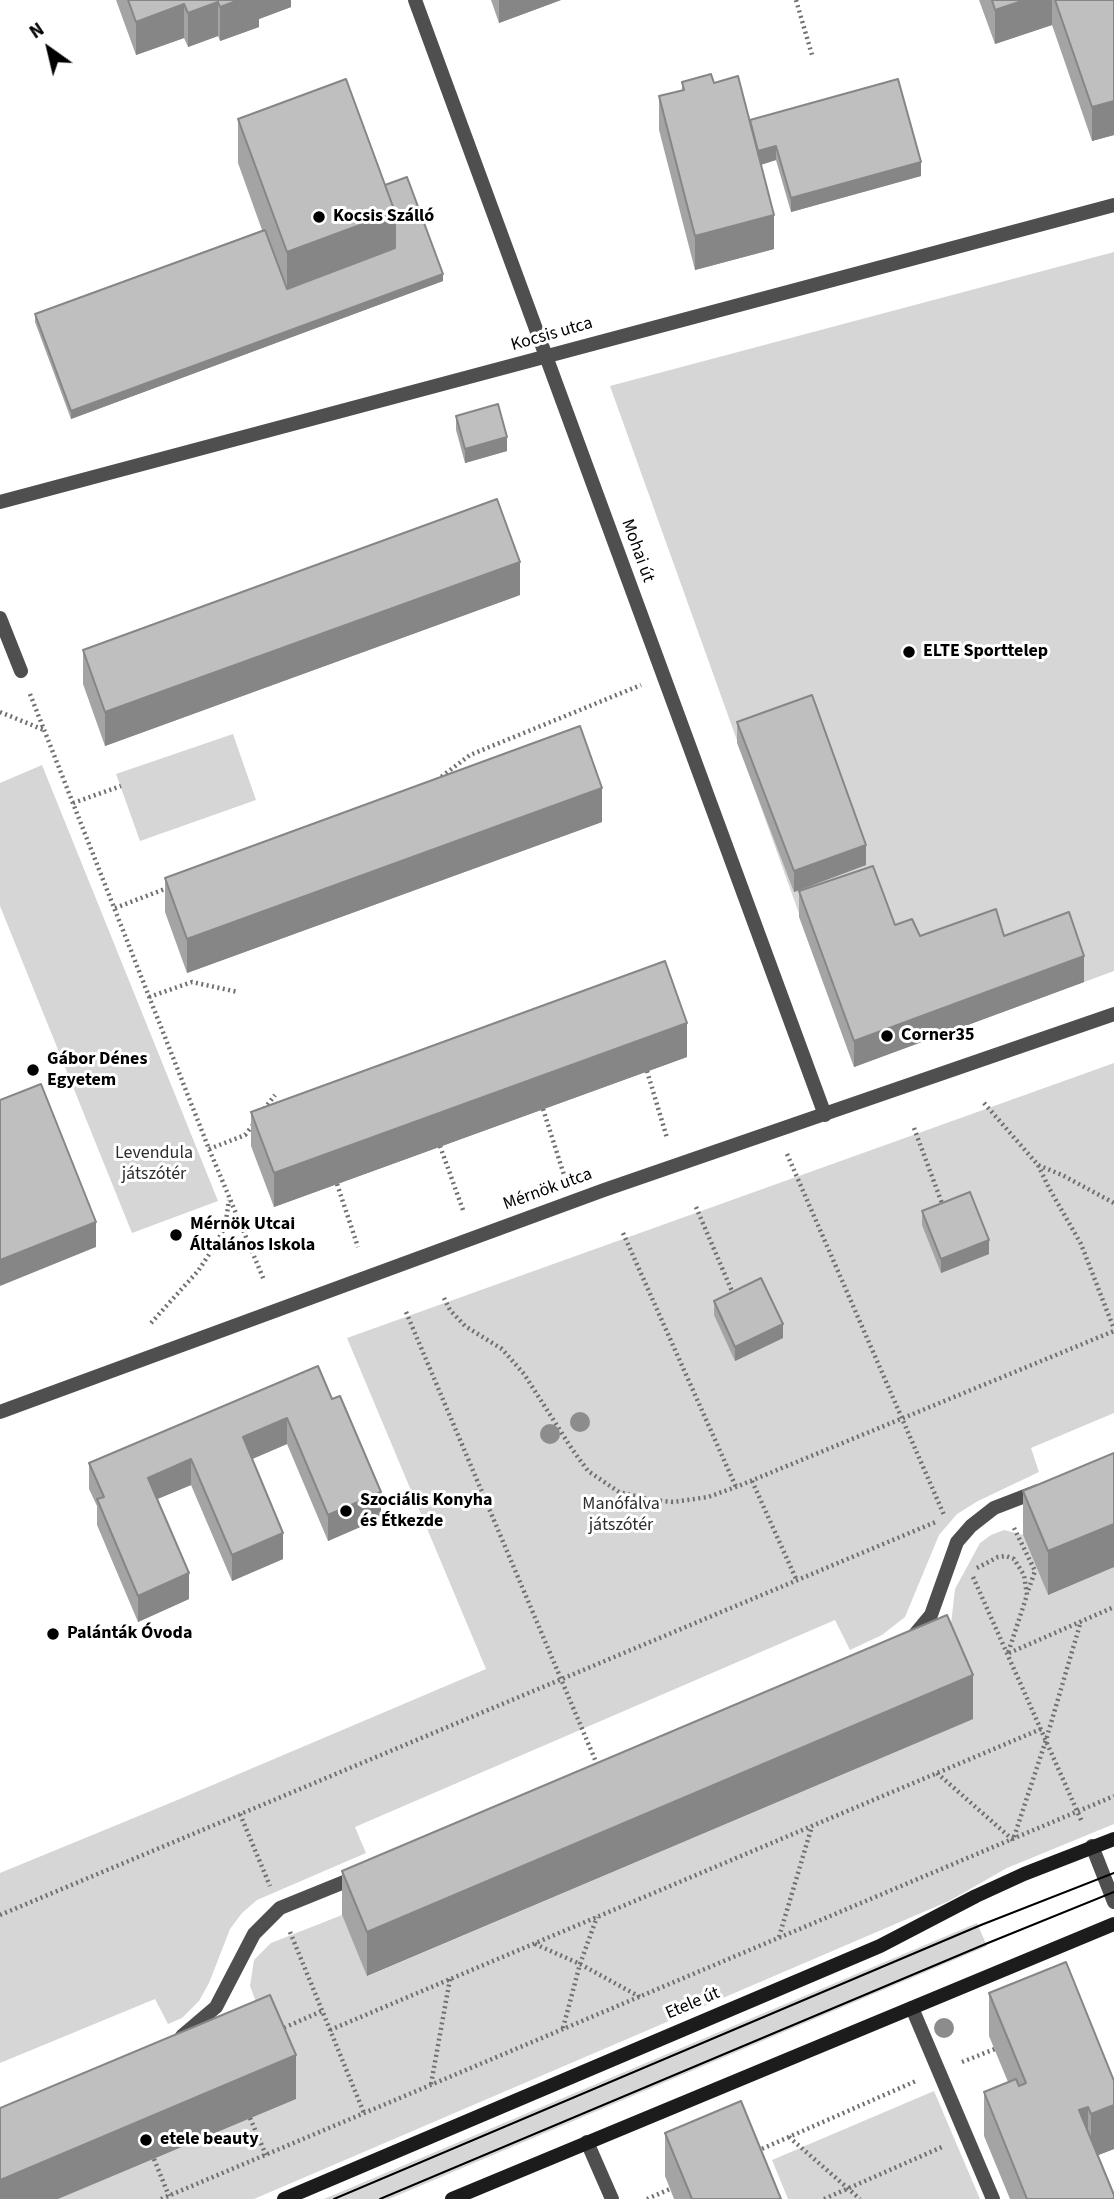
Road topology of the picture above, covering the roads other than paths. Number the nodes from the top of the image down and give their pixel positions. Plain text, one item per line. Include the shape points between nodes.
1 (415, 0) edge
2 (1114, 205) edge
3 (546, 358) junction
4 (0, 502) edge
5 (0, 618) edge
6 (21, 671) road end
7 (1114, 1014) edge
8 (825, 1115) junction
9 (0, 1412) edge
10 (1053, 1485) edge
11 (904, 1644) edge
12 (1114, 1839) edge
13 (1091, 1846) junction
14 (370, 1871) edge
15 (1114, 1902) edge
16 (1114, 1924) edge
17 (912, 2008) junction
18 (174, 2040) edge
19 (587, 2142) junction
20 (285, 2199) edge
21 (452, 2199) edge
22 (612, 2199) edge
23 (993, 2199) edge

1 - 3 street, Mohai út
2 - 3 street, Kocsis utca
3 - 4 street, Kocsis utca
3 - 8 street, Mohai út
5 - 6 street
7 - 8 street, Mérnök utca
8 - 9 street, Mérnök utca via 591,1194
10 - 11 street via 994,1508 971,1526 957,1542 931,1615
12 - 13 main road, Etele út
13 - 15 street
13 - 20 main road, Etele út via 988,1890 880,1946
14 - 18 street via 280,1909 254,1934 216,2007 187,2035
16 - 17 main road
17 - 19 main road
17 - 23 street
19 - 21 main road
19 - 22 street

